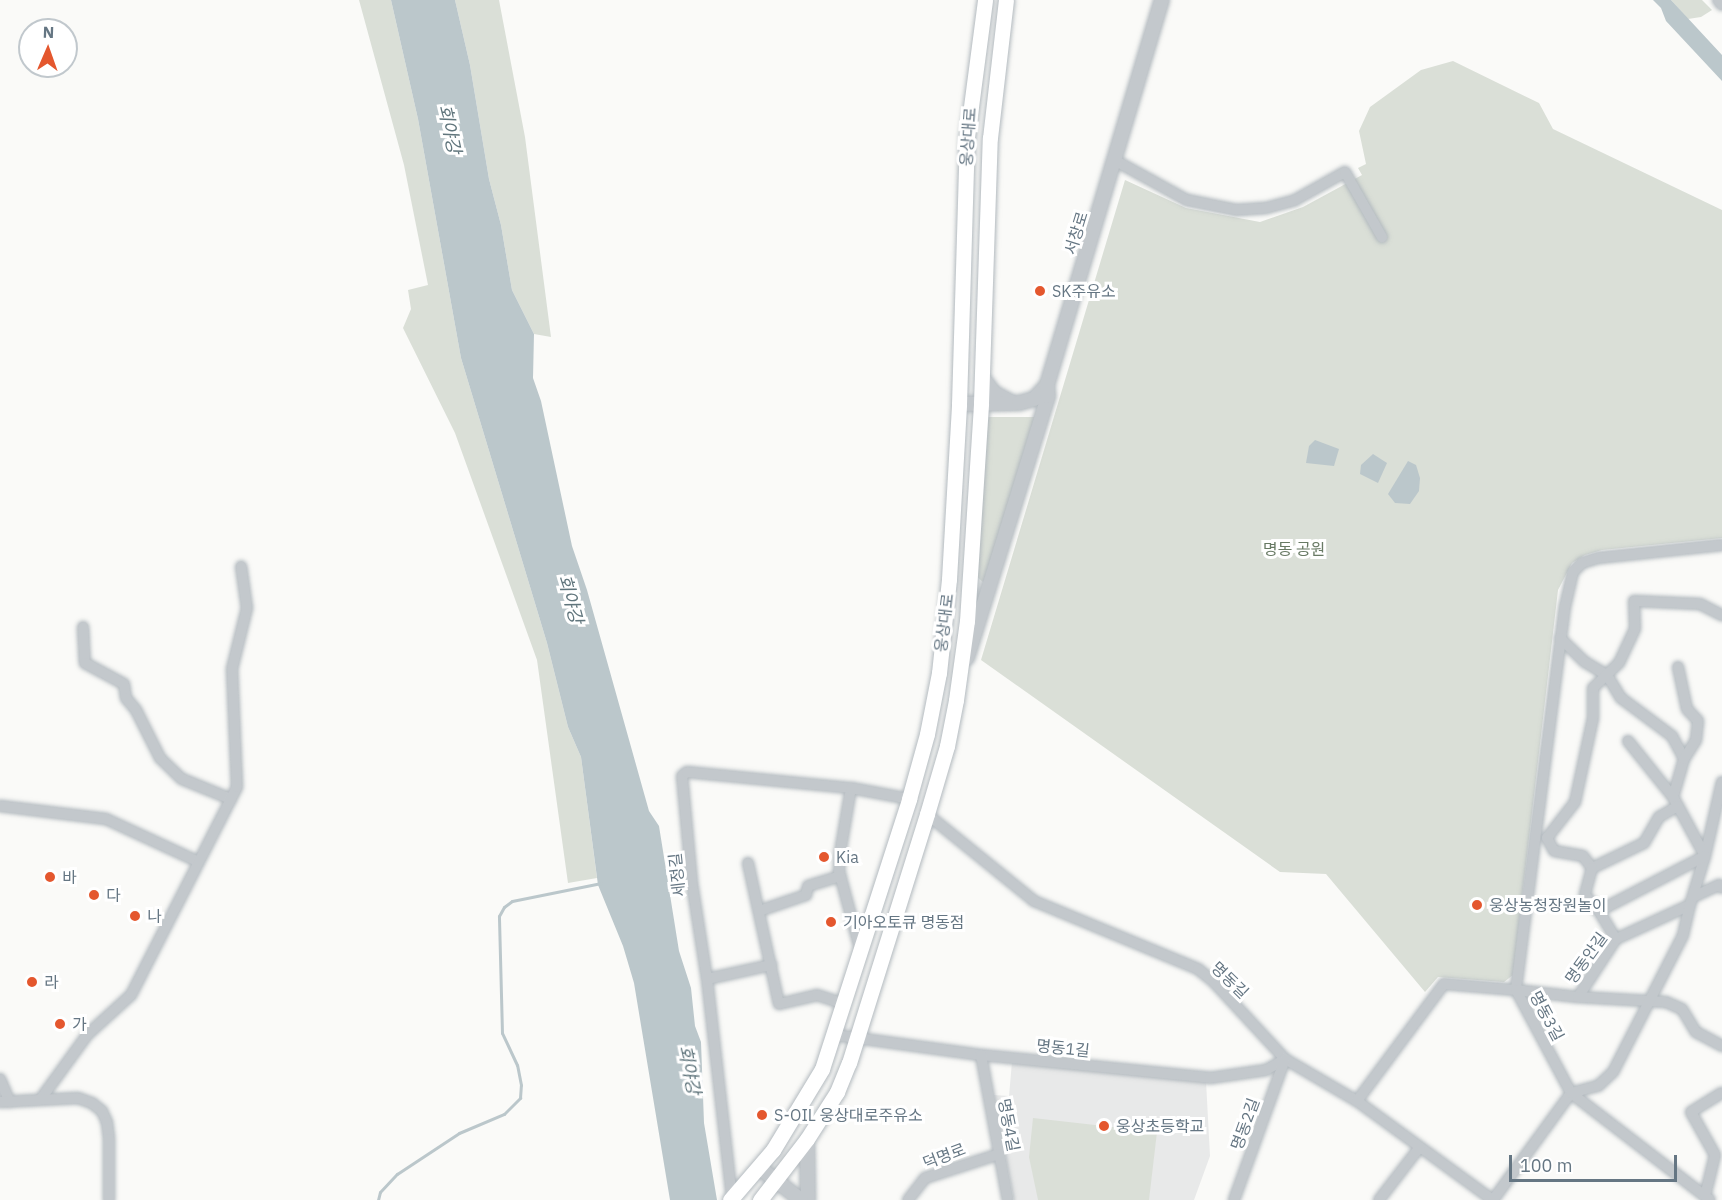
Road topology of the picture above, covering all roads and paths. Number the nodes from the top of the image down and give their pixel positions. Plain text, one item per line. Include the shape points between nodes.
1 (985, 0) edge
2 (1006, 0) edge
3 (1162, 0) edge
4 (1718, 0) edge
5 (1722, 5) edge
6 (1116, 161) junction
7 (1382, 237) dead end
8 (982, 377) junction
9 (1047, 385) junction
10 (981, 403) junction
11 (1019, 403) junction
12 (959, 404) junction
13 (1722, 545) edge
14 (242, 566) dead end
15 (1722, 615) edge
16 (83, 627) dead end
17 (1560, 638) junction
18 (1678, 667) dead end
19 (1607, 675) junction
20 (960, 677) junction
21 (1628, 741) dead end
22 (1684, 759) junction
23 (1722, 782) edge
24 (852, 788) junction
25 (231, 799) junction
26 (909, 799) junction
27 (1676, 801) junction
28 (0, 806) edge
29 (927, 814) junction
30 (1718, 814) edge
31 (1535, 837) junction
32 (1548, 838) junction
33 (1705, 856) junction
34 (197, 861) junction
35 (748, 863) dead end
36 (1592, 868) junction
37 (841, 876) junction
38 (1722, 888) edge
39 (1692, 901) junction
40 (759, 911) junction
41 (1599, 911) junction
42 (1616, 939) junction
43 (860, 951) junction
44 (771, 965) junction
45 (707, 979) junction
46 (1516, 990) junction
47 (1578, 997) junction
48 (1648, 1002) junction
49 (844, 1004) junction
50 (835, 1035) junction
51 (857, 1039) junction
52 (1722, 1046) edge
53 (981, 1055) junction
54 (1285, 1059) junction
55 (0, 1079) edge
56 (1571, 1093) junction
57 (1722, 1093) edge
58 (40, 1100) junction
59 (1357, 1101) junction
60 (5, 1102) edge
61 (807, 1139) junction
62 (1419, 1148) junction
63 (999, 1154) junction
64 (760, 1168) junction
65 (777, 1180) junction
66 (1707, 1198) edge
67 (731, 1199) edge
68 (108, 1200) edge
69 (759, 1200) edge
70 (801, 1200) edge
71 (808, 1200) edge
72 (908, 1200) edge
73 (1008, 1200) edge
74 (1234, 1200) edge
75 (1379, 1200) edge
76 (1493, 1200) edge

1 - 12 main road, 웅상대로 via 967,138
2 - 8 main road, 웅상대로 via 988,161
3 - 6 street, 서창로
4 - 5 street
6 - 7 street via 1187,200 1236,210 1266,208 1295,200 1345,172
6 - 9 street, 서창로
8 - 10 main road, 웅상대로
8 - 11 street via 994,393
9 - 11 street via 1034,399
9 - 20 street, 서창로 via 1048,396
10 - 11 street
10 - 12 street
10 - 20 main road, 웅상대로
12 - 26 main road, 웅상대로 via 950,579 939,673
13 - 17 street via 1612,556 1582,563 1573,572 1568,586
14 - 25 street via 247,608 232,669 237,787
15 - 19 street via 1700,604 1634,602 1635,628 1619,663
16 - 25 street via 85,663 124,684 126,698 160,758 182,779
17 - 19 street via 1584,662
17 - 31 street
18 - 22 street via 1687,710 1698,721 1696,740
19 - 22 street via 1621,698 1672,736
19 - 32 street via 1593,688 1593,717 1575,802
20 - 29 main road, 웅상대로 via 947,746
21 - 27 street
22 - 27 street
23 - 30 street
24 - 26 street, 세정길
24 - 37 street via 840,853
24 - 45 street, 세정길 via 687,772 682,776 692,884
25 - 34 street
26 - 43 main road, 웅상대로
27 - 33 street
27 - 36 street via 1659,817 1644,843
28 - 34 street via 106,819
29 - 51 main road, 웅상대로
29 - 54 street, 명동길 via 1034,901 1198,969 1215,982
30 - 33 street
31 - 32 street
31 - 46 street
32 - 36 street via 1554,850 1583,856
33 - 39 street
33 - 41 street
34 - 58 street via 131,995 87,1035
35 - 40 street
36 - 41 street via 1585,895
37 - 40 street via 808,886 806,895
37 - 43 street
38 - 39 street, 명동안길 via 1719,885
39 - 42 street, 명동안길
39 - 48 street via 1683,935
40 - 44 street
41 - 42 street
42 - 47 street, 명동안길
43 - 49 main road, 웅상대로
44 - 45 street
44 - 49 street via 779,1004 818,995
45 - 67 street, 세정길
46 - 47 street, 명동안길
46 - 56 street, 명동3길
46 - 59 street, 명동3길 via 1444,984
47 - 48 street
48 - 52 street via 1666,1002 1682,1010 1696,1032
48 - 56 street via 1609,1077 1598,1086
49 - 50 main road, 웅상대로
50 - 51 street, 명동1길
50 - 64 main road, 웅상대로 via 806,1099
51 - 53 street, 명동1길
51 - 61 main road, 웅상대로 via 837,1092
53 - 54 street, 명동1길 via 1210,1078 1266,1070
53 - 63 street, 명동4길
54 - 59 street, 명동길
54 - 74 street, 명동2길
55 - 60 street
56 - 66 street, 명동3길
56 - 76 street
57 - 66 street via 1691,1112 1715,1155
58 - 60 street
58 - 68 street via 78,1098 102,1111 109,1139
59 - 62 street, 명동길
61 - 65 main road, 웅상대로
61 - 71 street
62 - 75 street
62 - 76 street, 명동길
63 - 72 street, 덕명로 via 925,1178
63 - 73 street, 명동4길
64 - 65 street
64 - 67 main road, 웅상대로
65 - 69 main road, 웅상대로
65 - 70 street

